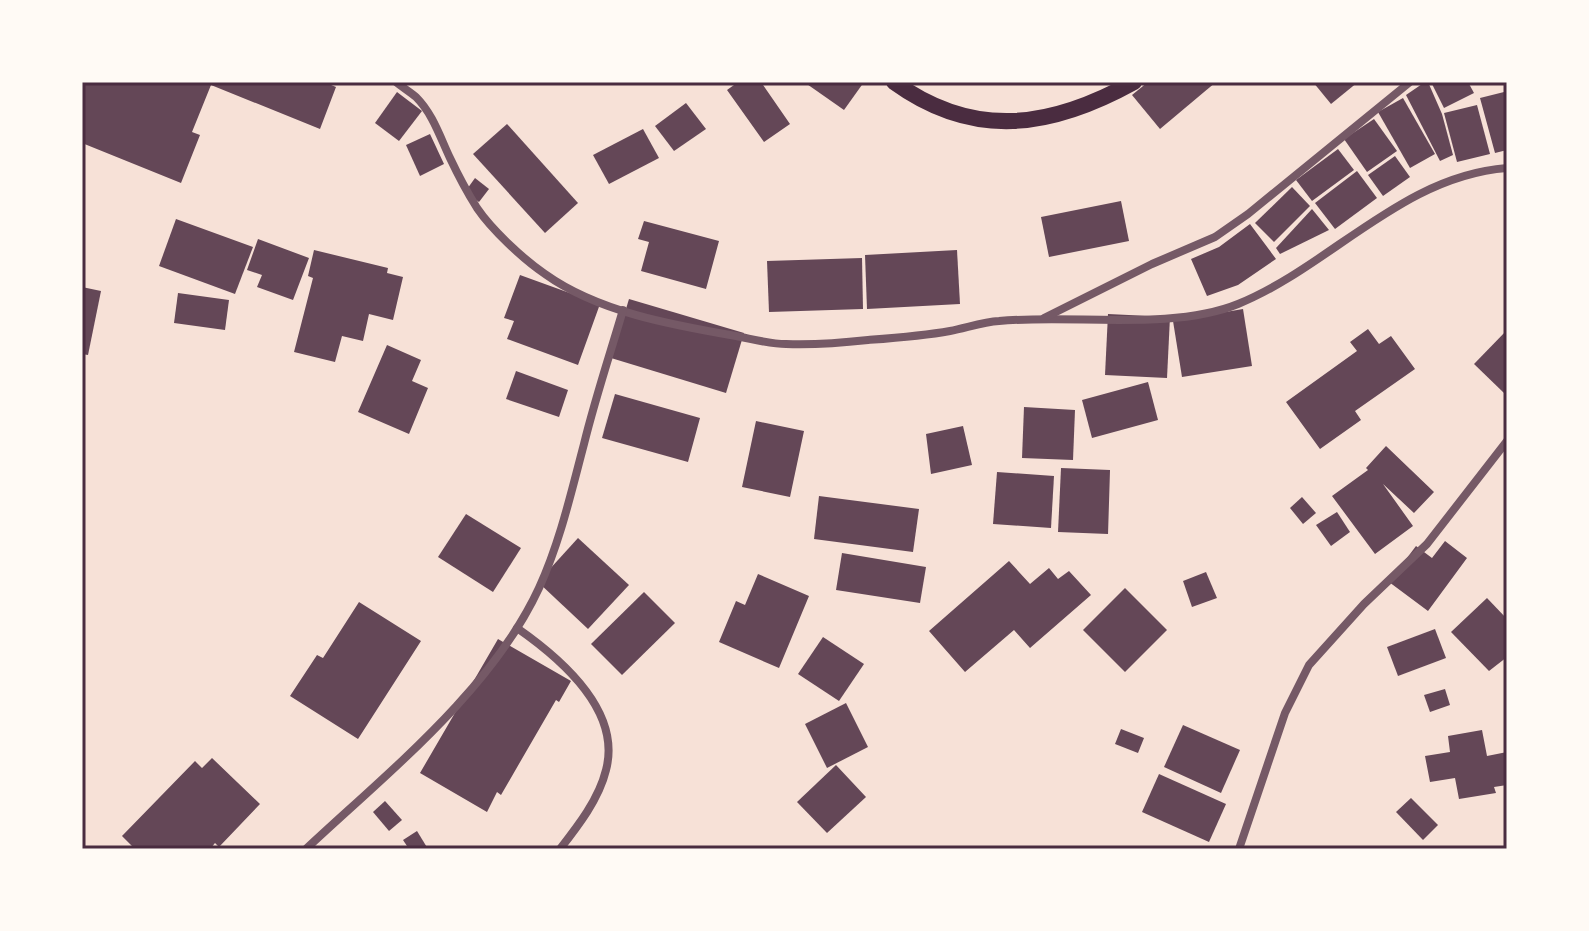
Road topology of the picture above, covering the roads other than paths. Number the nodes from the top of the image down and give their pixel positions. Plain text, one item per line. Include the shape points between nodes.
1 (396, 82) edge
2 (894, 82) edge
3 (1134, 82) edge
4 (1410, 82) edge
5 (1507, 168) edge
6 (623, 310) junction
7 (1039, 320) junction
8 (1507, 441) edge
9 (517, 628) junction
10 (306, 849) edge
11 (560, 849) edge
12 (1239, 849) edge

1 - 6 street via 433,119 479,210 518,251 572,291
2 - 3 main road via 940,110 1001,122 1056,115
4 - 7 street via 1215,237
5 - 7 street via 1448,182 1407,201 1238,304 1209,313
6 - 7 street via 783,345
6 - 9 street via 564,524
8 - 12 street via 1427,544 1309,665 1285,713
9 - 10 street via 453,710
9 - 11 street via 579,680 606,728 607,769 596,796

